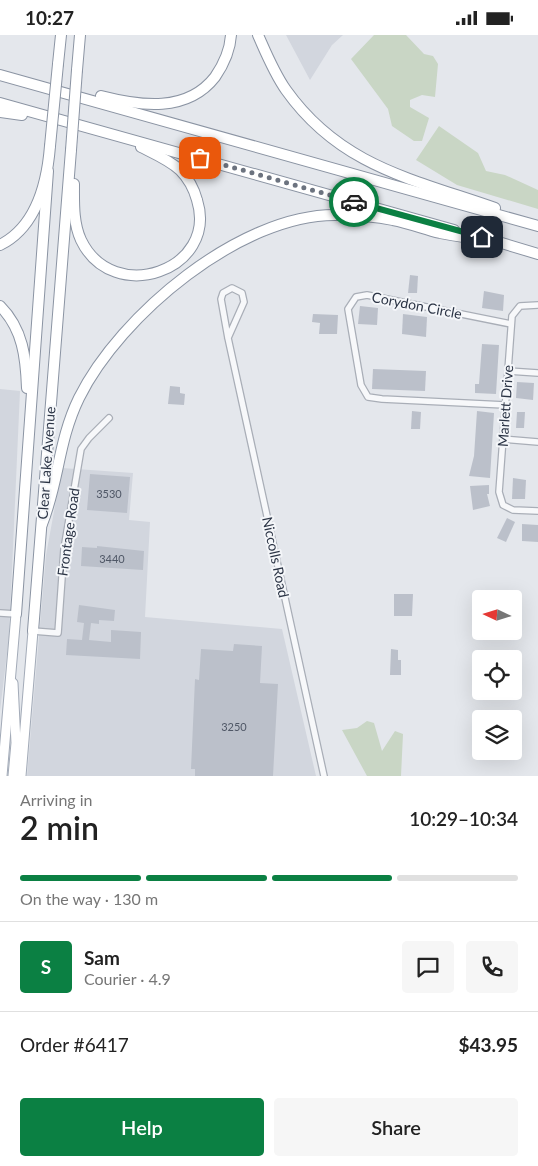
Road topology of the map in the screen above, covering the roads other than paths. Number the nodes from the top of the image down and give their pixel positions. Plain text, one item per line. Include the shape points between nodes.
1 (80, 35) edge
2 (84, 35) edge
3 (231, 35) edge
4 (258, 35) edge
5 (60, 39) edge
6 (78, 58) junction
7 (0, 73) edge
8 (64, 93) junction
9 (0, 103) edge
10 (0, 112) edge
11 (58, 121) junction
12 (110, 134) junction
13 (71, 152) junction
14 (48, 171) junction
15 (538, 225) edge
16 (500, 243) junction
17 (0, 245) edge
18 (538, 254) edge
19 (538, 305) edge
20 (0, 306) edge
21 (511, 324) junction
22 (228, 337) junction
23 (508, 371) junction
24 (538, 373) edge
25 (505, 405) junction
26 (110, 418) dead end
27 (29, 434) junction
28 (503, 439) junction
29 (538, 442) edge
30 (538, 511) edge
31 (42, 524) junction
32 (0, 613) edge
33 (16, 614) junction
34 (33, 631) junction
35 (10, 673) junction
36 (2, 776) edge
37 (14, 776) edge
38 (21, 776) edge
39 (324, 776) edge

1 - 6 highway
2 - 6 highway
3 - 8 highway via 226,60 212,80 194,95 176,103 141,105 89,93
4 - 15 highway via 281,82 304,113 349,152 386,170
5 - 14 highway, Clear Lake Avenue, bridge
6 - 13 highway, bridge
7 - 8 highway
8 - 15 highway
9 - 11 highway
10 - 11 highway
11 - 12 highway
12 - 13 highway via 174,165 194,191 200,213 194,239 182,259 162,271 144,276 118,273 102,266 87,250 75,218
12 - 16 highway
13 - 31 highway, Clear Lake Avenue
14 - 17 highway via 31,217 16,235
14 - 27 highway, Clear Lake Avenue
16 - 18 highway
16 - 31 highway via 440,233 393,220 335,215 300,219 269,228 214,256 178,282 128,329 80,397 63,438 49,506
19 - 21 street, Marlett Drive via 525,304 517,308
20 - 27 highway via 19,334 24,350
21 - 23 street, Marlett Drive
21 - 25 street, Corydon Circle via 367,295 356,297 348,309 361,385 368,397
22 - 22 street, Niccolls Road via 244,302 242,293 232,288 223,293 221,299
22 - 39 street, Niccolls Road
23 - 24 street
23 - 25 street, Marlett Drive
25 - 28 street, Marlett Drive
26 - 34 street, Frontage Road via 81,449 64,556 58,633
27 - 33 highway, Clear Lake Avenue
28 - 29 street
28 - 30 street, Marlett Drive via 499,492 503,505
31 - 34 highway, Clear Lake Avenue
32 - 33 street
33 - 35 main road, Clear Lake Avenue
34 - 38 main road, Clear Lake Avenue
35 - 36 main road, Clear Lake Avenue
35 - 37 main road via 15,694

